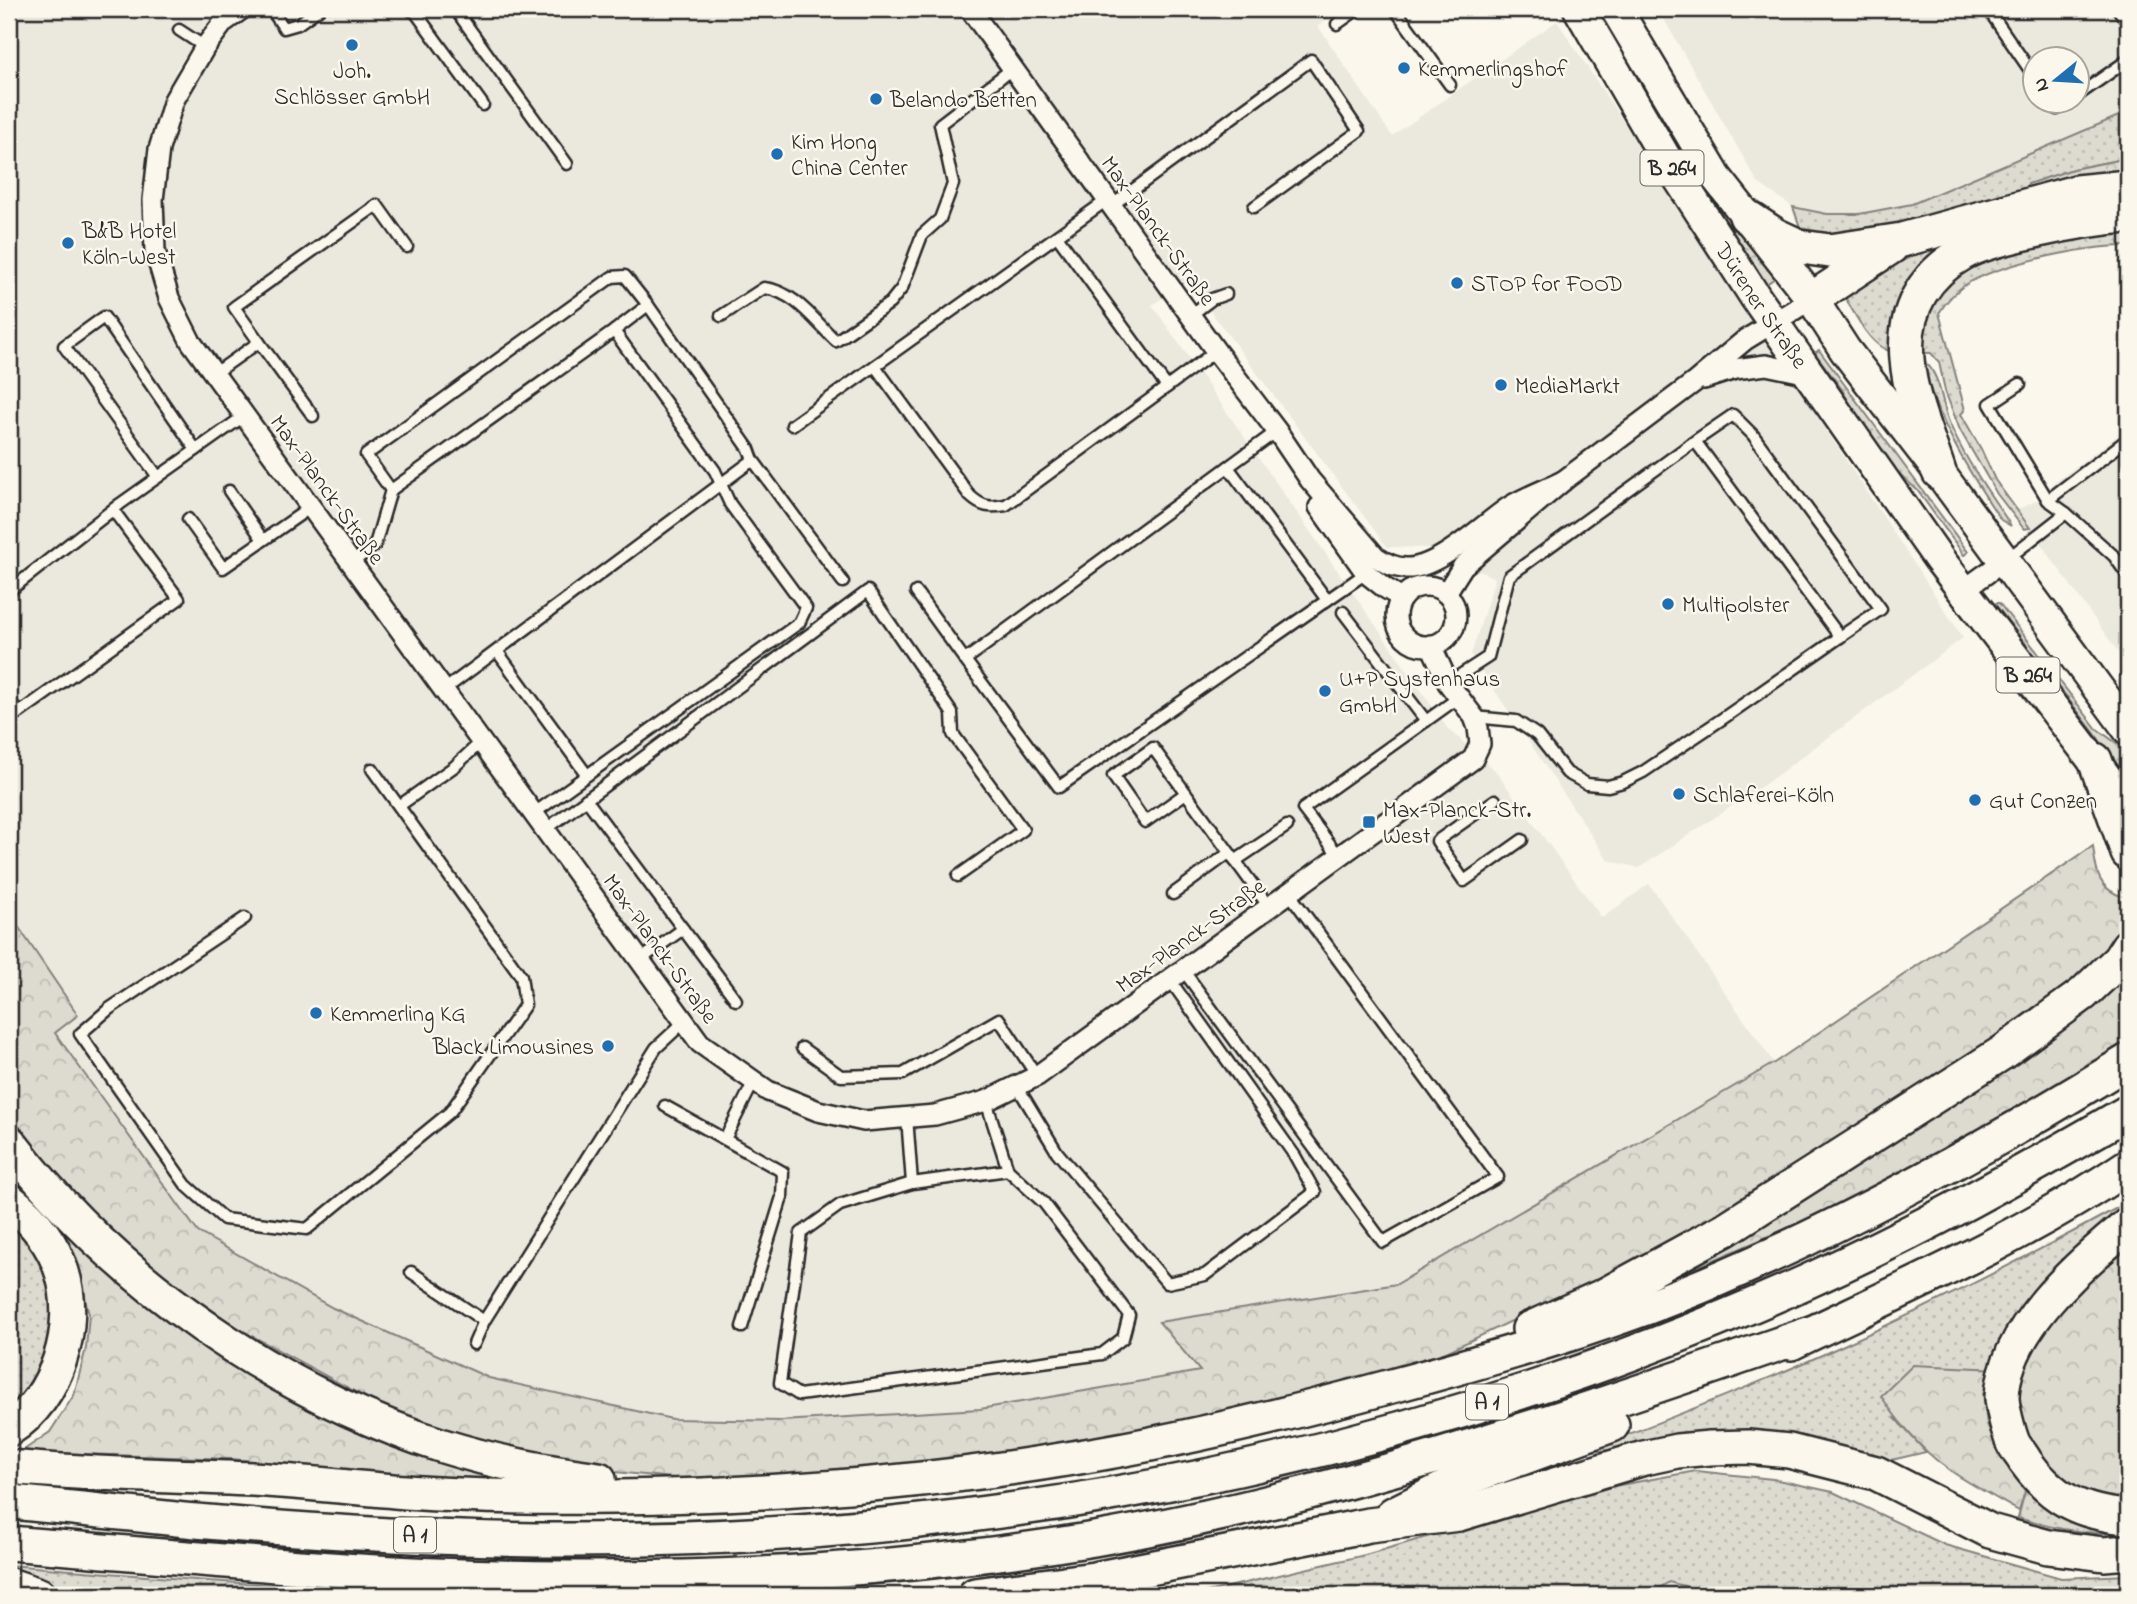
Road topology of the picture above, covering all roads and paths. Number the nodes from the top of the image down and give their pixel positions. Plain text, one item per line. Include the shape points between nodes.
1 (242, 9) edge
2 (271, 9) edge
3 (319, 9) edge
4 (409, 9) edge
5 (455, 9) edge
6 (970, 9) edge
7 (1358, 9) edge
8 (1395, 9) edge
9 (1579, 9) edge
10 (1616, 9) edge
11 (1988, 9) edge
12 (2118, 9) edge
13 (1337, 23) dead end
14 (2128, 23) edge
15 (179, 30) dead end
16 (205, 47) junction
17 (2022, 60) edge
18 (2128, 61) edge
19 (1013, 68) junction
20 (1450, 85) dead end
21 (2092, 85) edge
22 (483, 105) dead end
23 (567, 164) dead end
24 (2128, 187) edge
25 (1109, 203) junction
26 (1254, 207) dead end
27 (2128, 215) edge
28 (1746, 216) junction
29 (1057, 236) junction
30 (1902, 240) junction
31 (407, 247) dead end
32 (1226, 294) dead end
33 (1812, 299) junction
34 (648, 305) junction
35 (1191, 315) junction
36 (721, 316) dead end
37 (1773, 321) junction
38 (614, 331) junction
39 (259, 342) junction
40 (1216, 351) junction
41 (875, 366) junction
42 (214, 374) junction
43 (1809, 374) junction
44 (1696, 381) junction
45 (2020, 384) dead end
46 (1167, 387) junction
47 (244, 416) junction
48 (313, 416) dead end
49 (792, 425) dead end
50 (1277, 431) junction
51 (2128, 439) edge
52 (1695, 441) junction
53 (197, 450) junction
54 (753, 460) junction
55 (1228, 467) junction
56 (1939, 472) junction
57 (158, 477) junction
58 (1310, 480) junction
59 (1563, 481) junction
60 (721, 484) junction
61 (391, 490) junction
62 (229, 491) dead end
63 (2048, 500) junction
64 (311, 507) junction
65 (113, 510) junction
66 (2066, 513) junction
67 (188, 519) dead end
68 (263, 540) junction
69 (2004, 561) junction
70 (352, 563) junction
71 (1366, 573) junction
72 (2128, 576) edge
73 (843, 582) dead end
74 (9, 591) edge
75 (1962, 591) junction
76 (916, 592) dead end
77 (1446, 593) junction
78 (1402, 598) junction
79 (1327, 600) junction
80 (1343, 612) dead end
81 (1840, 637) junction
82 (1431, 645) junction
83 (497, 650) junction
84 (965, 660) junction
85 (444, 690) junction
86 (1453, 690) junction
87 (9, 700) edge
88 (1474, 717) junction
89 (1426, 721) junction
90 (2128, 729) edge
91 (481, 742) junction
92 (2095, 760) junction
93 (372, 769) dead end
94 (587, 775) junction
95 (1186, 793) junction
96 (586, 799) junction
97 (1495, 800) dead end
98 (399, 806) junction
99 (2128, 806) edge
100 (539, 822) junction
101 (1287, 826) dead end
102 (1522, 840) dead end
103 (2128, 853) edge
104 (1339, 856) junction
105 (1232, 857) junction
106 (958, 876) dead end
107 (1289, 893) junction
108 (1173, 894) dead end
109 (1269, 908) junction
110 (245, 918) dead end
111 (682, 929) junction
112 (2128, 946) edge
113 (639, 960) junction
114 (1177, 974) junction
115 (736, 1000) dead end
116 (684, 1022) junction
117 (802, 1048) dead end
118 (2128, 1061) edge
119 (1037, 1076) junction
120 (754, 1081) junction
121 (1017, 1086) junction
122 (986, 1101) junction
123 (665, 1106) dead end
124 (2128, 1112) edge
125 (907, 1117) junction
126 (725, 1139) junction
127 (9, 1142) edge
128 (2128, 1166) edge
129 (1008, 1170) junction
130 (912, 1183) junction
131 (9, 1200) edge
132 (2128, 1225) edge
133 (411, 1272) dead end
134 (484, 1321) junction
135 (742, 1326) dead end
136 (1811, 1334) junction
137 (474, 1344) dead end
138 (1433, 1375) junction
139 (9, 1429) edge
140 (9, 1467) edge
141 (412, 1493) junction
142 (709, 1494) junction
143 (22, 1503) edge
144 (2128, 1517) edge
145 (1368, 1525) junction
146 (9, 1543) edge
147 (2128, 1552) edge
148 (9, 1585) edge
149 (1015, 1592) edge
150 (39, 1595) edge
151 (975, 1595) edge

1 - 16 street, Max-Planck-Straße via 224,22
2 - 3 lane via 284,28
4 - 22 lane
5 - 23 lane
6 - 19 street, Max-Planck-Straße
7 - 13 lane
8 - 20 lane
9 - 37 main road, Dürener Straße / B 264 via 1665,157
10 - 28 main road, Dürener Straße / B 264 via 1716,177
11 - 17 lane
12 - 14 lane
15 - 16 lane
16 - 42 street, Max-Planck-Straße via 174,100 159,149 153,200 155,251 169,298
18 - 21 lane
19 - 25 street, Max-Planck-Straße
19 - 36 lane via 940,124 953,184 940,219 922,235 902,289 890,303 835,341 795,301 776,289 764,288
24 - 30 highway via 2076,192
25 - 26 lane via 1311,60 1359,131
25 - 29 lane
25 - 35 street, Max-Planck-Straße
27 - 56 highway via 2091,218 2010,237 1964,252 1933,274 1908,323 1907,359 1912,394
28 - 30 highway via 1801,247 1830,251
28 - 33 main road, Dürener Straße / B 264
29 - 41 lane
29 - 46 lane
30 - 33 highway
31 - 39 lane via 377,205 234,307
32 - 35 lane
33 - 37 street, Max-Planck-Straße
33 - 56 main road, Dürener Straße / B 264 via 1845,350
34 - 38 lane
34 - 54 lane
34 - 61 lane via 625,276 612,277 589,293 366,455
35 - 40 street, Max-Planck-Straße
37 - 43 main road, Dürener Straße / B 264
37 - 44 street, Max-Planck-Straße
38 - 60 lane
38 - 61 lane
39 - 42 lane
39 - 48 lane
40 - 46 lane
40 - 50 street, Max-Planck-Straße
41 - 46 lane via 970,496 991,508 1006,505
41 - 49 lane
42 - 47 street, Max-Planck-Straße
43 - 44 street, Max-Planck-Straße via 1766,365
43 - 75 main road, Dürener Straße / B 264
44 - 59 street, Max-Planck-Straße
45 - 63 lane via 1990,404
47 - 53 lane
47 - 64 street, Max-Planck-Straße
50 - 55 lane
50 - 58 street, Max-Planck-Straße
51 - 63 lane
52 - 81 lane
52 - 81 lane via 1733,415 1753,435 1881,609
52 - 86 lane via 1509,576 1488,657
53 - 57 lane
53 - 57 lane via 104,317 64,346
54 - 60 lane
54 - 73 lane
55 - 79 lane
55 - 84 lane
56 - 69 main road, Dürener Straße / B 264
57 - 65 lane
58 - 59 street, Max-Planck-Straße via 1376,556 1389,565 1406,568 1440,557 1511,506
58 - 71 street, Max-Planck-Straße via 1320,510
59 - 77 street, Max-Planck-Straße via 1463,566
60 - 83 lane
60 - 94 lane via 730,504 806,608 799,623
61 - 70 lane via 374,545
62 - 68 lane
63 - 66 lane
64 - 68 lane
64 - 70 street, Max-Planck-Straße
65 - 74 lane
65 - 87 lane via 179,599 19,713
66 - 69 lane
66 - 72 lane via 2114,556
67 - 68 lane via 223,568
69 - 75 street
69 - 90 main road, Dürener Straße / B 264
70 - 85 street, Max-Planck-Straße
71 - 78 street, Max-Planck-Straße
71 - 79 lane
75 - 92 main road, Dürener Straße / B 264
76 - 84 lane
77 - 78 street via 1422,586
77 - 82 street via 1455,608 1455,622 1446,638
78 - 82 street via 1396,611 1401,632 1415,644
79 - 84 lane via 1059,787
80 - 89 lane
81 - 88 lane via 1643,772 1608,786 1587,784 1566,773 1537,735 1516,721
82 - 86 street
83 - 85 lane
83 - 94 lane
85 - 91 street, Max-Planck-Straße
86 - 88 street
86 - 89 lane
88 - 104 street, Max-Planck-Straße via 1480,744 1473,759
89 - 104 lane via 1303,809
91 - 98 lane
91 - 100 street, Max-Planck-Straße
92 - 99 main road, Dürener Straße / B 264
92 - 103 highway
93 - 98 lane
94 - 100 lane
95 - 95 lane via 1153,748 1113,776 1145,822
95 - 105 lane
96 - 100 lane
96 - 106 lane via 868,591 952,713 953,734 1023,830
96 - 111 lane
97 - 102 lane via 1437,841 1464,881
98 - 110 lane via 522,976 525,1005 450,1112 307,1229 224,1219 187,1185 80,1034 109,1009
100 - 113 street, Max-Planck-Straße
101 - 105 lane
104 - 107 street, Max-Planck-Straße
105 - 108 lane
105 - 109 lane
107 - 109 street, Max-Planck-Straße
107 - 114 lane via 1498,1177 1383,1242
109 - 114 street, Max-Planck-Straße
111 - 113 lane
111 - 115 lane
112 - 138 highway via 2083,994 2002,1053 1726,1229 1605,1295
113 - 116 street, Max-Planck-Straße
114 - 119 street, Max-Planck-Straße
114 - 121 lane via 1315,1192 1205,1275 1167,1283 1057,1152
116 - 120 street, Max-Planck-Straße via 700,1043
116 - 134 lane via 656,1048
117 - 119 lane via 841,1076 903,1074 999,1019
118 - 138 highway via 2024,1123 1796,1244 1582,1332
119 - 121 street, Max-Planck-Straße
120 - 125 street, Max-Planck-Straße via 818,1111 864,1121
120 - 126 lane
121 - 122 street, Max-Planck-Straße
122 - 125 street, Max-Planck-Straße via 935,1115
122 - 129 lane
123 - 126 lane
124 - 143 highway, A 1 via 1867,1253 1705,1324 1455,1413 1198,1479 954,1519 795,1534 672,1539 459,1537 195,1521
125 - 130 lane
126 - 135 lane via 783,1172 782,1197
127 - 142 highway via 85,1227 174,1304 265,1365 333,1401 404,1432 484,1458 558,1474
128 - 136 highway, A 1 via 2033,1224
129 - 130 lane
129 - 130 lane via 1044,1203 1129,1315 1123,1338 1102,1354 799,1395 780,1383 801,1233 840,1205
131 - 139 highway via 46,1239 61,1270 68,1311 60,1357 46,1390 35,1407
132 - 144 highway via 2085,1259 2020,1338 2006,1371 2002,1399 2013,1444 2038,1479 2063,1500 2102,1515
133 - 134 lane
134 - 137 lane
136 - 145 highway via 1637,1416 1459,1481
136 - 146 highway, A 1 via 1560,1419 1371,1476 1163,1526 928,1562 677,1577 460,1576
138 - 142 highway via 1283,1416 1080,1457 895,1482
140 - 141 highway via 256,1479
141 - 142 highway
141 - 143 highway via 269,1502
145 - 147 highway via 1459,1514 1677,1451 1748,1447 1789,1451 1876,1474 1990,1531 2048,1547
145 - 149 highway
148 - 150 highway
149 - 151 highway

